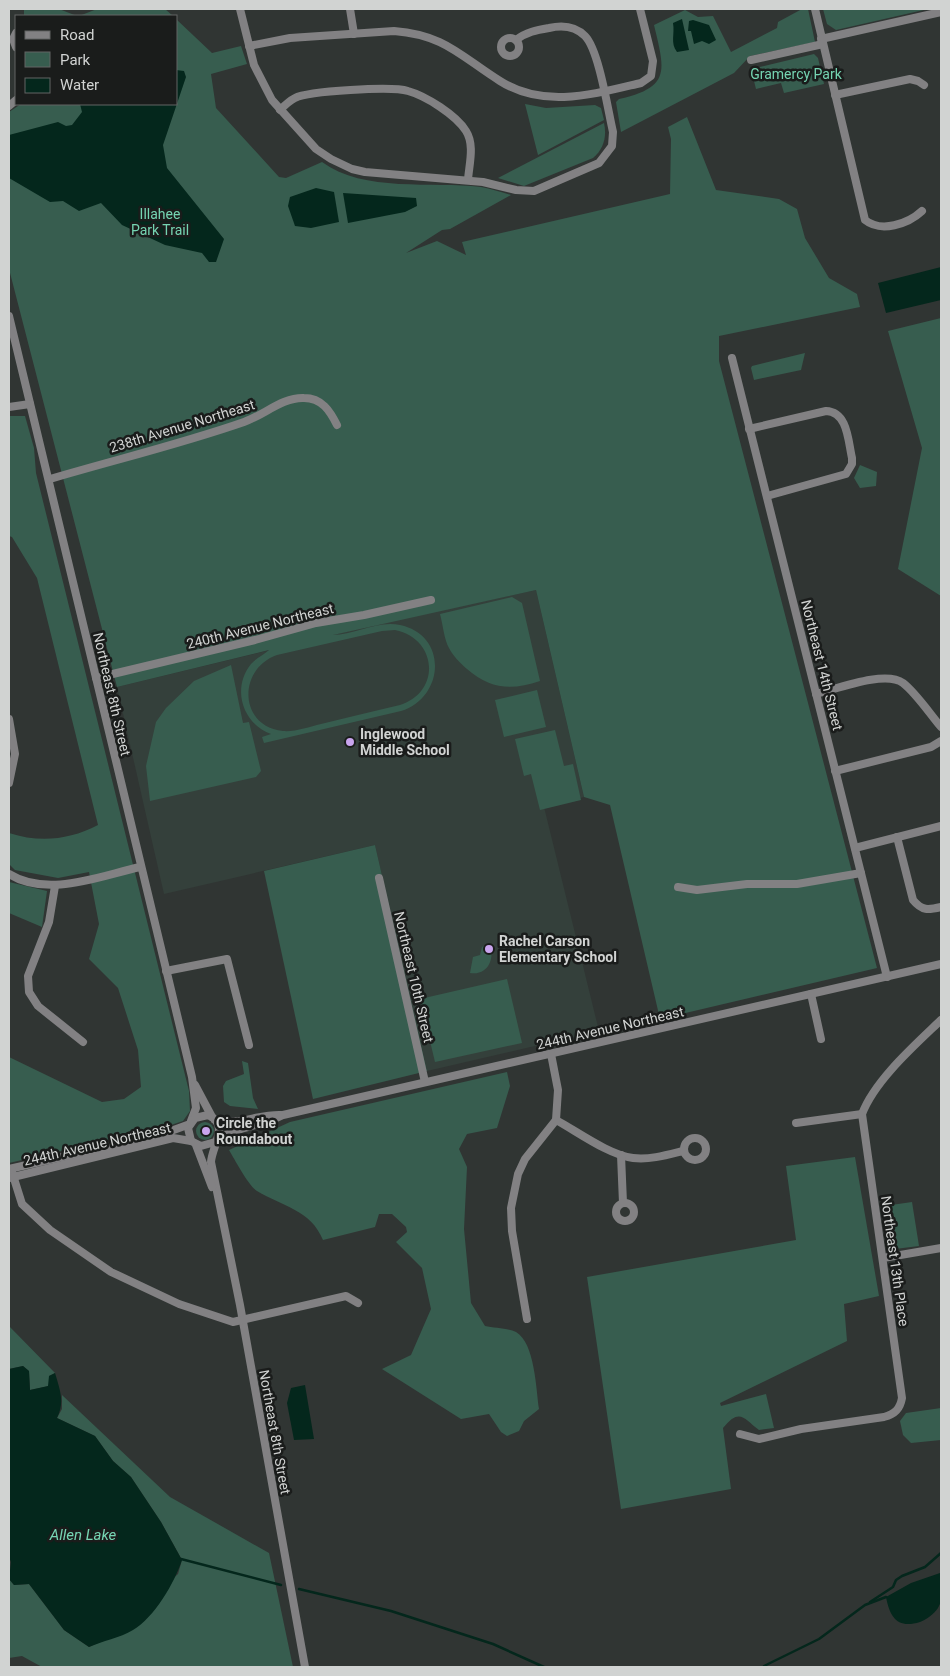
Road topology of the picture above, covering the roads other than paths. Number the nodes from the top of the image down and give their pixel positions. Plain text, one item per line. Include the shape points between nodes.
1 (240, 9) edge
2 (350, 9) edge
3 (640, 9) edge
4 (815, 9) edge
5 (941, 12) edge
6 (354, 34) junction
7 (516, 40) dead end
8 (822, 42) junction
9 (249, 46) junction
10 (751, 60) dead end
11 (924, 85) dead end
12 (604, 92) junction
13 (834, 95) junction
14 (280, 110) junction
15 (468, 180) junction
16 (922, 211) dead end
17 (9, 316) edge
18 (732, 358) dead end
19 (30, 404) junction
20 (9, 407) edge
21 (338, 425) dead end
22 (750, 429) junction
23 (50, 479) junction
24 (766, 496) junction
25 (430, 600) dead end
26 (96, 678) junction
27 (816, 694) junction
28 (9, 719) edge
29 (941, 727) edge
30 (941, 741) edge
31 (836, 771) junction
32 (9, 783) edge
33 (941, 826) edge
34 (896, 837) junction
35 (855, 848) junction
36 (140, 867) junction
37 (861, 873) junction
38 (9, 874) edge
39 (378, 878) dead end
40 (55, 886) junction
41 (678, 886) dead end
42 (941, 907) edge
43 (941, 964) edge
44 (166, 972) junction
45 (887, 977) junction
46 (811, 994) junction
47 (941, 1020) edge
48 (821, 1039) dead end
49 (83, 1042) dead end
50 (249, 1045) dead end
51 (551, 1054) junction
52 (192, 1076) junction
53 (425, 1082) junction
54 (862, 1114) junction
55 (283, 1115) junction
56 (214, 1118) junction
57 (556, 1120) junction
58 (190, 1123) junction
59 (796, 1123) dead end
60 (216, 1141) junction
61 (194, 1143) junction
62 (684, 1151) dead end
63 (621, 1155) junction
64 (10, 1173) edge
65 (219, 1202) junction
66 (623, 1203) dead end
67 (941, 1248) edge
68 (883, 1258) junction
69 (358, 1303) dead end
70 (527, 1319) dead end
71 (242, 1320) junction
72 (740, 1434) dead end
73 (305, 1667) edge

1 - 9 street
2 - 6 street
3 - 12 street via 653,72 641,83
4 - 8 street
5 - 8 street
6 - 9 street via 285,39
6 - 12 street via 394,31 427,36 457,50 500,82 533,95 565,98
7 - 12 street via 529,32 557,26 578,31 593,49
8 - 10 street
8 - 13 street
9 - 14 street via 258,77
11 - 13 street via 910,79
12 - 15 street via 613,140 609,152 599,163 534,191
13 - 16 street via 862,213 871,224 886,226 909,221
14 - 15 street via 316,149 352,169
14 - 15 street via 295,98 311,94 394,88 419,94 467,132 471,147
17 - 19 street, Northeast 8th Street
18 - 22 street, Northeast 14th Street
19 - 20 street
19 - 23 street, Northeast 8th Street
21 - 23 street, 238th Avenue Northeast via 325,406 303,398 276,406 244,422
22 - 24 street, Northeast 14th Street
22 - 24 street via 826,411 833,411 843,420 852,458 846,474
23 - 26 street, Northeast 8th Street
24 - 27 street, Northeast 14th Street
25 - 26 street, 240th Avenue Northeast via 316,623
26 - 36 street, Northeast 8th Street
27 - 29 street via 878,678 893,679 903,683
27 - 31 street, Northeast 14th Street
28 - 32 street via 15,754
30 - 31 street via 931,747
31 - 35 street, Northeast 14th Street
33 - 34 street
34 - 35 street
34 - 42 street via 913,900 926,910
35 - 37 street, Northeast 14th Street
36 - 40 street
36 - 44 street, Northeast 8th Street
37 - 41 street via 798,884 747,884 697,890
37 - 45 street, Northeast 14th Street
38 - 40 street via 30,883
39 - 53 street, Northeast 10th Street
40 - 49 street via 49,922 31,964 27,984 38,1006
43 - 45 street, 244th Avenue Northeast
44 - 50 street via 227,959
44 - 52 street, Northeast 8th Street
45 - 46 street, 244th Avenue Northeast
46 - 48 street
46 - 51 street, 244th Avenue Northeast
47 - 54 street via 899,1062 874,1092
51 - 53 street, 244th Avenue Northeast
51 - 57 street via 558,1090
52 - 56 street, Northeast 8th Street
52 - 58 street, Northeast 8th Street via 196,1108
53 - 55 street, 244th Avenue Northeast
54 - 59 street
54 - 68 street, Northeast 13th Place
55 - 56 street, 244th Avenue Northeast via 269,1114 224,1122
55 - 60 street, 244th Avenue Northeast via 270,1122 231,1132
56 - 58 street via 203,1115
56 - 60 street via 220,1127
57 - 63 street
57 - 70 street via 525,1159 518,1174 511,1208
58 - 61 street via 188,1133
58 - 64 street, 244th Avenue Northeast via 166,1133
60 - 61 street via 206,1147
60 - 65 street, Northeast 8th Street via 211,1162
61 - 64 street, 244th Avenue Northeast via 174,1138
61 - 65 street, Northeast 8th Street
62 - 63 street via 654,1158
63 - 66 street
64 - 71 street via 22,1204 50,1230 111,1272 179,1304 226,1321
65 - 71 street, Northeast 8th Street
67 - 68 street
68 - 72 street, Northeast 13th Place via 902,1398 897,1410 884,1417 759,1439
69 - 71 street via 346,1296
71 - 73 street, Northeast 8th Street

